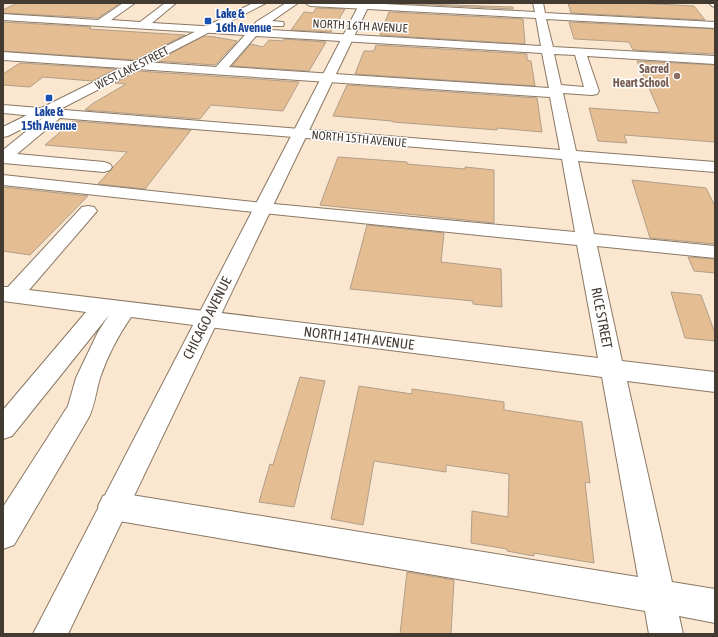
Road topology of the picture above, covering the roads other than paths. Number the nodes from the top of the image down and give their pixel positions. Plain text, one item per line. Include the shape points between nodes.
1 (130, 3) edge
2 (171, 3) edge
3 (261, 3) edge
4 (293, 3) edge
5 (364, 4) edge
6 (306, 5) edge
7 (539, 9) edge
8 (3, 17) edge
9 (100, 23) junction
10 (715, 25) edge
11 (142, 26) junction
12 (208, 29) junction
13 (287, 29) junction
14 (253, 32) junction
15 (347, 38) junction
16 (547, 50) junction
17 (580, 52) junction
18 (3, 56) edge
19 (715, 60) edge
20 (140, 64) junction
21 (219, 71) junction
22 (327, 78) junction
23 (556, 91) junction
24 (3, 109) edge
25 (51, 113) junction
26 (3, 133) edge
27 (300, 134) junction
28 (569, 156) junction
29 (3, 158) edge
30 (715, 167) edge
31 (104, 168) dead end
32 (3, 180) edge
33 (262, 208) junction
34 (88, 211) dead end
35 (586, 240) junction
36 (715, 252) edge
37 (8, 294) edge
38 (114, 307) junction
39 (207, 319) junction
40 (612, 369) junction
41 (715, 382) edge
42 (3, 428) edge
43 (114, 506) junction
44 (3, 534) edge
45 (658, 597) junction
46 (715, 606) edge
47 (50, 634) edge
48 (666, 634) edge

1 - 9 street
2 - 11 street
3 - 12 street, WEST LAKE STREET
4 - 13 street via 260,24
5 - 6 street
5 - 7 street
5 - 15 street, CHICAGO AVENUE
7 - 10 street
7 - 16 street, RICE STREET
8 - 9 street, NORTH 16TH AVENUE
9 - 11 street, NORTH 16TH AVENUE
11 - 12 street, NORTH 16TH AVENUE
12 - 14 street, NORTH 16TH AVENUE
12 - 20 street, WEST LAKE STREET
13 - 14 street, NORTH 16TH AVENUE
13 - 15 street, NORTH 16TH AVENUE
14 - 21 street
15 - 16 street, NORTH 16TH AVENUE
15 - 22 street, CHICAGO AVENUE
16 - 17 street, NORTH 16TH AVENUE
16 - 23 street, RICE STREET
17 - 19 street, NORTH 16TH AVENUE
17 - 23 street via 592,91
18 - 20 street
20 - 21 street
20 - 25 street, WEST LAKE STREET
21 - 22 street
22 - 23 street
22 - 27 street, CHICAGO AVENUE
23 - 28 street, RICE STREET
24 - 25 street, NORTH 15TH AVENUE
25 - 26 street, WEST LAKE STREET
25 - 27 street, NORTH 15TH AVENUE
25 - 29 street
27 - 28 street, NORTH 15TH AVENUE
27 - 33 street, CHICAGO AVENUE
28 - 30 street, NORTH 15TH AVENUE
28 - 35 street, RICE STREET
29 - 31 street
32 - 33 street
33 - 35 street
33 - 39 street, CHICAGO AVENUE
34 - 37 street
35 - 36 street
35 - 40 street, RICE STREET
37 - 38 street, NORTH 14TH AVENUE
38 - 39 street, NORTH 14TH AVENUE
38 - 42 street
38 - 44 street via 109,332 88,378 80,409
39 - 40 street, NORTH 14TH AVENUE
39 - 43 street, CHICAGO AVENUE
40 - 41 street, NORTH 14TH AVENUE
40 - 45 street, RICE STREET
43 - 45 street
43 - 47 street, CHICAGO AVENUE
45 - 46 street
45 - 48 street, RICE STREET

